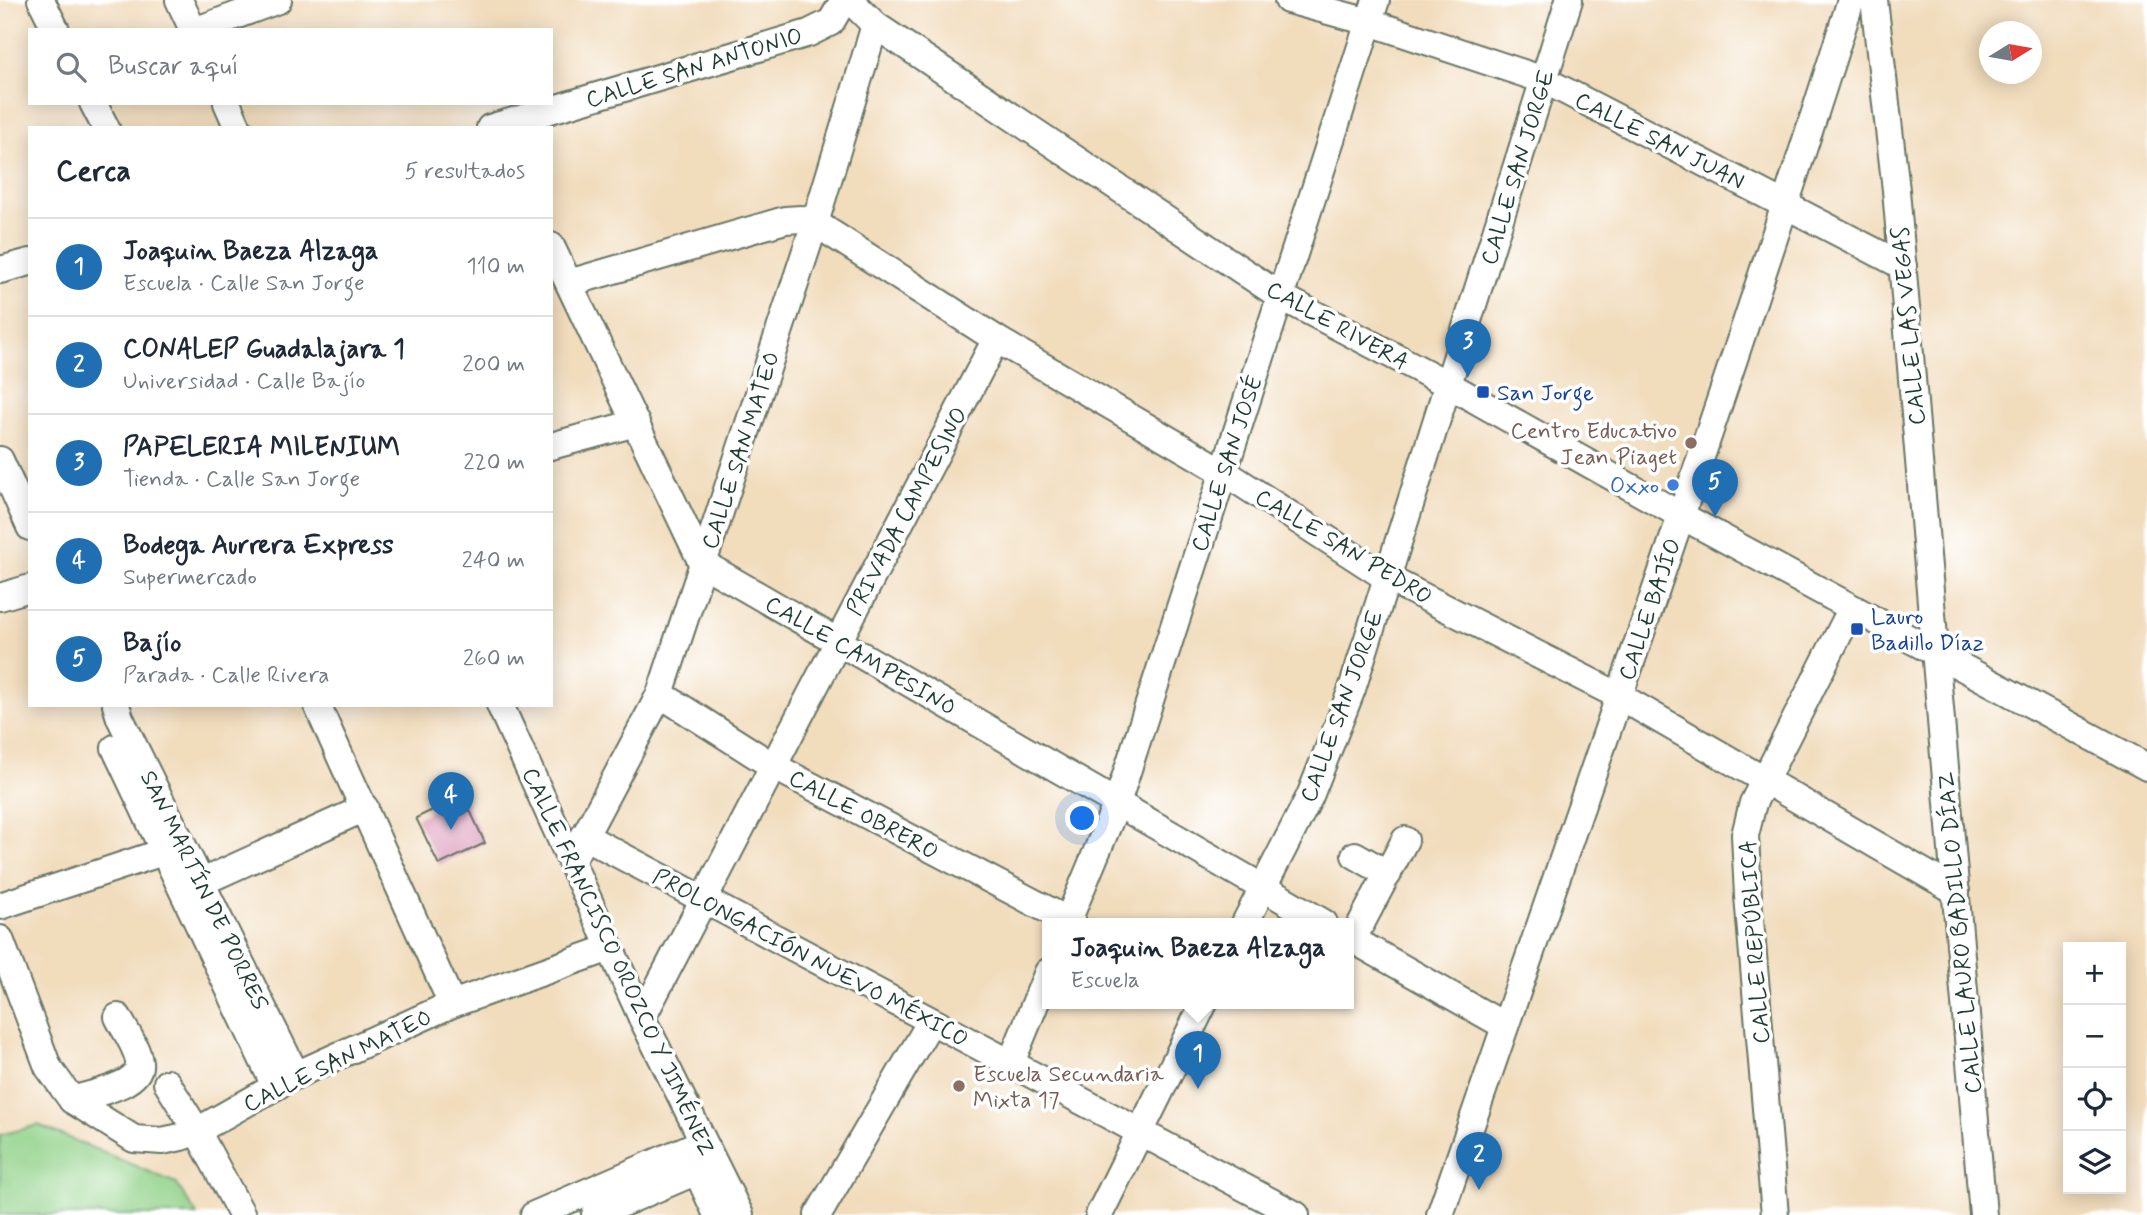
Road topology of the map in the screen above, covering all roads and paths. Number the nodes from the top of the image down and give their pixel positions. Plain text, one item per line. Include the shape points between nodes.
1 (41, 0) edge
2 (179, 0) edge
3 (278, 0) edge
4 (844, 0) edge
5 (850, 0) edge
6 (1288, 0) edge
7 (1569, 0) edge
8 (1851, 0) edge
9 (1874, 0) edge
10 (1372, 11) edge
11 (875, 25) junction
12 (55, 28) edge
13 (194, 28) edge
14 (201, 28) edge
15 (1544, 80) junction
16 (94, 105) edge
17 (227, 105) edge
18 (105, 126) edge
19 (237, 126) edge
20 (496, 126) edge
21 (1786, 205) junction
22 (815, 223) junction
23 (553, 250) edge
24 (28, 263) edge
25 (1903, 266) junction
26 (0, 270) edge
27 (569, 284) junction
28 (1280, 296) junction
29 (996, 339) junction
30 (1449, 385) junction
31 (636, 423) junction
32 (553, 445) edge
33 (0, 460) edge
34 (1224, 472) junction
35 (1682, 516) junction
36 (28, 523) edge
37 (702, 563) junction
38 (1388, 578) junction
39 (28, 589) edge
40 (0, 597) edge
41 (1852, 608) junction
42 (838, 641) junction
43 (1935, 652) junction
44 (660, 694) junction
45 (1619, 696) junction
46 (117, 707) edge
47 (318, 707) edge
48 (501, 707) edge
49 (115, 748) dead end
50 (773, 766) junction
51 (2147, 768) edge
52 (1765, 780) junction
53 (1117, 803) junction
54 (365, 808) junction
55 (584, 836) junction
56 (1405, 840) dead end
57 (163, 852) junction
58 (1355, 855) dead end
59 (571, 862) junction
60 (1388, 874) junction
61 (202, 882) junction
62 (1263, 888) junction
63 (1956, 891) junction
64 (704, 900) junction
65 (0, 906) edge
66 (1061, 918) edge
67 (1071, 918) edge
68 (1248, 918) edge
69 (1315, 918) edge
70 (1354, 933) edge
71 (0, 939) edge
72 (1354, 940) edge
73 (610, 948) junction
74 (1042, 987) edge
75 (452, 1004) junction
76 (1201, 1009) edge
77 (118, 1017) dead end
78 (642, 1018) junction
79 (931, 1021) junction
80 (1505, 1026) junction
81 (1011, 1063) junction
82 (285, 1080) junction
83 (167, 1083) dead end
84 (72, 1100) junction
85 (197, 1131) junction
86 (1140, 1132) junction
87 (696, 1154) junction
88 (242, 1215) edge
89 (534, 1215) edge
90 (596, 1215) edge
91 (717, 1215) edge
92 (740, 1215) edge
93 (818, 1215) edge
94 (1099, 1215) edge
95 (1296, 1215) edge
96 (1440, 1215) edge
97 (1775, 1215) edge
98 (1983, 1215) edge

1 - 12 street
2 - 13 street
3 - 14 street
4 - 20 street, CALLE SAN ANTONIO via 831,22 809,33
5 - 11 street, CALLE RIVERA
6 - 10 street, CALLE SAN JUAN
7 - 15 street, CALLE SAN JORGE
8 - 21 street, CALLE BAJÍO
9 - 25 street, CALLE LAS VEGAS
10 - 15 street, CALLE SAN JUAN
10 - 28 street, CALLE SAN JOSÉ
11 - 22 street, CALLE SAN MATEO
11 - 28 street, CALLE RIVERA
15 - 21 street, CALLE SAN JUAN
15 - 30 street, CALLE SAN JORGE
16 - 18 street
17 - 19 street
21 - 25 street, CALLE SAN JUAN
21 - 35 street, CALLE BAJÍO
22 - 27 street via 785,220
22 - 29 street, CALLE SAN PEDRO
22 - 37 street, CALLE SAN MATEO
23 - 27 street
24 - 26 street
25 - 43 street, CALLE LAS VEGAS
27 - 31 street
28 - 30 street, CALLE RIVERA
28 - 34 street, CALLE SAN JOSÉ
29 - 34 street, CALLE SAN PEDRO
29 - 42 street, PRIVADA CAMPESINO
30 - 35 street, CALLE RIVERA
30 - 38 street, CALLE SAN JORGE
31 - 32 street
31 - 37 street
33 - 36 street
34 - 38 street, CALLE SAN PEDRO
34 - 53 street, CALLE SAN JOSÉ
35 - 41 street, CALLE RIVERA
35 - 45 street, CALLE BAJÍO
37 - 42 street, CALLE CAMPESINO
37 - 44 street, CALLE SAN MATEO
38 - 45 street, CALLE SAN PEDRO
38 - 62 street, CALLE SAN JORGE via 1310,796
39 - 40 street
41 - 43 street, CALLE RIVERA
41 - 52 street, CALLE REPÚBLICA
42 - 50 street, PRIVADA CAMPESINO
42 - 53 street, CALLE CAMPESINO
43 - 51 street, CALLE RIVERA
43 - 63 street, CALLE LAURO BADILLO DÍAZ
44 - 50 street, CALLE OBRERO
44 - 55 street, CALLE SAN MATEO
45 - 52 street, CALLE SAN PEDRO
45 - 80 street, CALLE BAJÍO
46 - 61 street, SAN MARTÍN DE PORRES
47 - 54 street
48 - 59 street, CALLE FRANCISCO OROZCO Y JIMÉNEZ
49 - 57 street
50 - 64 street, PRIVADA CAMPESINO
50 - 66 street, CALLE OBRERO
52 - 63 street, CALLE SAN PEDRO
52 - 97 street, CALLE REPÚBLICA via 1745,835
53 - 62 street, CALLE CAMPESINO
53 - 67 street, CALLE SAN JOSÉ
54 - 61 street
54 - 75 street
55 - 59 street, CALLE SAN MATEO
55 - 64 street, PROLONGACIÓN NUEVO MÉXICO
56 - 60 street
57 - 65 street
57 - 82 street
58 - 60 street
59 - 73 street, CALLE FRANCISCO OROZCO Y JIMÉNEZ
60 - 70 street
61 - 82 street, SAN MARTÍN DE PORRES
62 - 68 street, CALLE SAN JORGE
62 - 69 street, CALLE CAMPESINO
63 - 98 street, CALLE LAURO BADILLO DÍAZ
64 - 78 street, PRIVADA CAMPESINO
64 - 79 street, PROLONGACIÓN NUEVO MÉXICO
71 - 84 street via 48,1068
72 - 80 street
73 - 75 street, CALLE SAN MATEO
73 - 78 street, CALLE FRANCISCO OROZCO Y JIMÉNEZ
74 - 81 street
75 - 82 street, CALLE SAN MATEO
76 - 86 street
77 - 84 street via 139,1059 139,1071 119,1086
78 - 87 street, CALLE FRANCISCO OROZCO Y JIMÉNEZ
79 - 81 street, PROLONGACIÓN NUEVO MÉXICO
79 - 93 street
80 - 96 street, CALLE BAJÍO
81 - 86 street, PROLONGACIÓN NUEVO MÉXICO
82 - 85 street, CALLE SAN MATEO
83 - 85 street
84 - 85 street, CALLE SAN MATEO via 134,1139 163,1141
85 - 88 street
86 - 94 street
86 - 95 street, PROLONGACIÓN NUEVO MÉXICO
87 - 89 street
87 - 90 street
87 - 91 street
87 - 92 street, CALLE FRANCISCO OROZCO Y JIMÉNEZ

